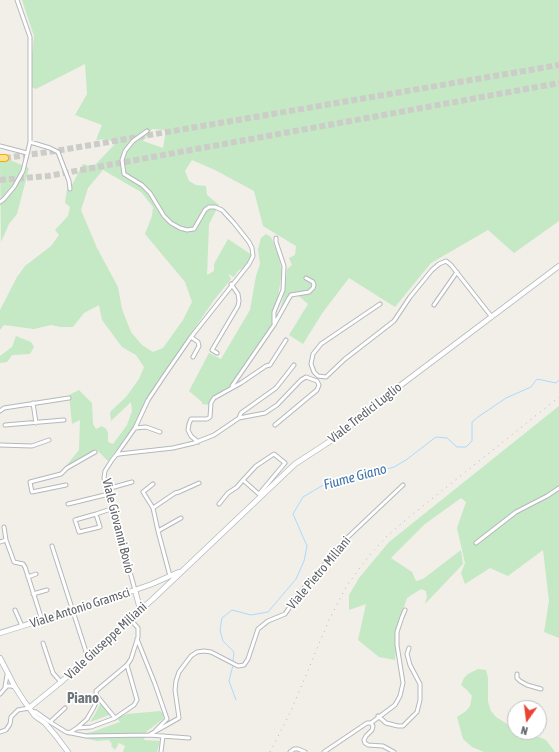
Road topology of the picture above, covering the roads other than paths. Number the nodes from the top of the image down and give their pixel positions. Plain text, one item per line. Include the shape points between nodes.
1 (17, 0) edge
2 (148, 131) dead end
3 (30, 142) junction
4 (0, 146) edge
5 (27, 153) junction
6 (70, 189) dead end
7 (0, 202) edge
8 (276, 238) dead end
9 (559, 266) edge
10 (457, 272) junction
11 (306, 278) dead end
12 (231, 284) junction
13 (380, 304) dead end
14 (434, 305) dead end
15 (491, 316) junction
16 (274, 325) junction
17 (191, 337) junction
18 (286, 340) dead end
19 (217, 353) dead end
20 (192, 356) dead end
21 (294, 365) dead end
22 (318, 376) junction
23 (317, 381) junction
24 (231, 388) junction
25 (69, 398) dead end
26 (33, 403) junction
27 (0, 411) edge
28 (239, 418) junction
29 (64, 420) dead end
30 (36, 423) junction
31 (275, 424) dead end
32 (5, 425) dead end
33 (135, 428) junction
34 (160, 432) dead end
35 (49, 440) dead end
36 (198, 442) junction
37 (0, 445) edge
38 (95, 452) dead end
39 (116, 455) junction
40 (243, 480) junction
41 (132, 482) dead end
42 (199, 483) dead end
43 (66, 484) dead end
44 (153, 484) dead end
45 (403, 485) dead end
46 (559, 488) edge
47 (107, 489) junction
48 (109, 494) junction
49 (260, 495) junction
50 (68, 504) dead end
51 (219, 504) dead end
52 (153, 508) junction
53 (113, 509) junction
54 (96, 514) junction
55 (181, 518) dead end
56 (4, 527) dead end
57 (158, 531) junction
58 (6, 540) junction
59 (0, 542) edge
60 (476, 543) dead end
61 (52, 546) dead end
62 (180, 571) junction
63 (36, 574) dead end
64 (170, 576) junction
65 (28, 577) junction
66 (47, 590) dead end
67 (135, 590) junction
68 (33, 594) junction
69 (140, 609) junction
70 (15, 610) dead end
71 (405, 610) dead end
72 (73, 611) junction
73 (130, 619) junction
74 (42, 620) junction
75 (22, 626) junction
76 (0, 634) edge
77 (137, 639) junction
78 (43, 643) dead end
79 (409, 648) dead end
80 (0, 658) edge
81 (88, 658) junction
82 (127, 665) junction
83 (7, 673) junction
84 (517, 674) dead end
85 (61, 682) junction
86 (15, 687) junction
87 (5, 688) junction
88 (541, 689) dead end
89 (0, 694) edge
90 (95, 694) junction
91 (65, 708) dead end
92 (30, 710) junction
93 (378, 716) junction
94 (115, 718) junction
95 (50, 722) junction
96 (371, 723) junction
97 (77, 728) junction
98 (0, 732) edge
99 (156, 732) junction
100 (70, 733) junction
101 (149, 735) junction
102 (163, 736) junction
103 (190, 738) dead end
104 (68, 752) edge
105 (161, 752) edge
106 (290, 752) edge
107 (305, 752) edge
108 (324, 752) edge
109 (394, 752) edge

1 - 3 street via 30,37
2 - 12 street, Viale Giovanni Bovio via 133,141 125,151 122,160 124,174 150,192 164,216 180,228 194,229 209,207 222,210 249,242 253,252 251,260
3 - 5 street
3 - 6 street via 58,152
4 - 5 street
5 - 7 street via 23,171 14,187
8 - 16 street via 284,266 283,290 274,312
9 - 15 main road, Viale Tredici Luglio
10 - 14 street
10 - 15 street
10 - 22 street via 446,261 439,264 410,297 394,321 326,377
11 - 16 street via 313,282 313,288 309,292 292,295
12 - 17 street, Viale Giovanni Bovio
12 - 19 street via 238,294 238,306 212,350
13 - 22 street via 321,344 313,354 311,364
15 - 49 main road, Viale Tredici Luglio via 338,436 295,464
16 - 24 street
17 - 20 street via 199,346
17 - 33 street, Viale Giovanni Bovio via 148,400
18 - 24 street via 270,365
21 - 28 street via 279,385 241,413
22 - 23 street
23 - 28 street via 306,377 265,413
23 - 31 street via 317,390
24 - 36 street via 214,398 210,417 191,420 188,424 191,436
25 - 26 street
26 - 27 street
26 - 30 street
28 - 36 street via 214,435
29 - 30 street
30 - 32 street
33 - 34 street via 146,427
33 - 39 street, Viale Giovanni Bovio
35 - 37 street via 32,446
36 - 39 street via 173,448
38 - 43 street via 61,474 30,482 32,492
39 - 47 street, Viale Giovanni Bovio via 105,471
40 - 49 street
40 - 49 street, Viale Tredici Luglio via 256,466 274,454 285,463
40 - 51 street
41 - 47 street
42 - 52 street via 175,493
44 - 52 street via 143,492
45 - 99 street, Viale Pietro Miliani via 348,538 298,595 285,614 258,628 244,665 238,666 204,651 197,652 188,659 176,680 179,718
46 - 60 street via 516,512
47 - 48 street, Viale Giovanni Bovio
48 - 50 street
48 - 53 street, Viale Giovanni Bovio
49 - 62 main road, Viale Tredici Luglio
52 - 57 street
53 - 54 street
53 - 67 street, Viale Giovanni Bovio
54 - 54 street via 76,520 79,532 100,526
55 - 57 street
56 - 58 street
57 - 64 street
58 - 59 street
58 - 65 street via 14,562 22,564
61 - 72 street
62 - 64 main road, Viale Antonio Gramsci
62 - 69 main road, Viale Giuseppe Miliani
63 - 65 street
64 - 67 main road, Viale Antonio Gramsci
65 - 68 street
66 - 68 street
67 - 69 main road, Viale Giovanni Bovio
67 - 72 main road, Viale Antonio Gramsci
68 - 74 street
69 - 73 main road, Viale Giuseppe Miliani
70 - 75 street
71 - 93 street via 397,632 403,683 400,696 395,705
72 - 74 main road, Viale Antonio Gramsci
72 - 81 street
73 - 77 street via 138,628
73 - 81 main road, Viale Giuseppe Miliani
74 - 75 main road, Viale Antonio Gramsci
75 - 76 main road, Viale Antonio Gramsci
77 - 82 street
77 - 99 street via 167,719
78 - 85 street via 53,673
79 - 93 street via 407,654 410,665 420,684 417,712 403,726 386,723
80 - 83 main road
81 - 85 main road, Viale Giuseppe Miliani
82 - 90 street
82 - 94 street via 137,700
83 - 86 main road
83 - 87 street
84 - 88 street via 520,681
85 - 92 main road, Viale Giuseppe Miliani
86 - 87 street
86 - 92 main road
87 - 89 street
90 - 94 street
90 - 97 street via 97,700 94,707 87,719
91 - 95 street
92 - 95 street, Viale Pietro Miliani
92 - 98 street via 18,710 11,716 6,730
92 - 104 main road via 51,730
93 - 96 street
94 - 97 street via 91,727
95 - 100 street, Viale Pietro Miliani
96 - 108 street via 367,723
96 - 109 street via 372,730 366,736 365,743 383,746
97 - 100 street
99 - 101 street, Viale Pietro Miliani
100 - 101 street, Viale Pietro Miliani via 86,736
101 - 102 street
102 - 103 street
102 - 105 street
106 - 107 street via 294,749

